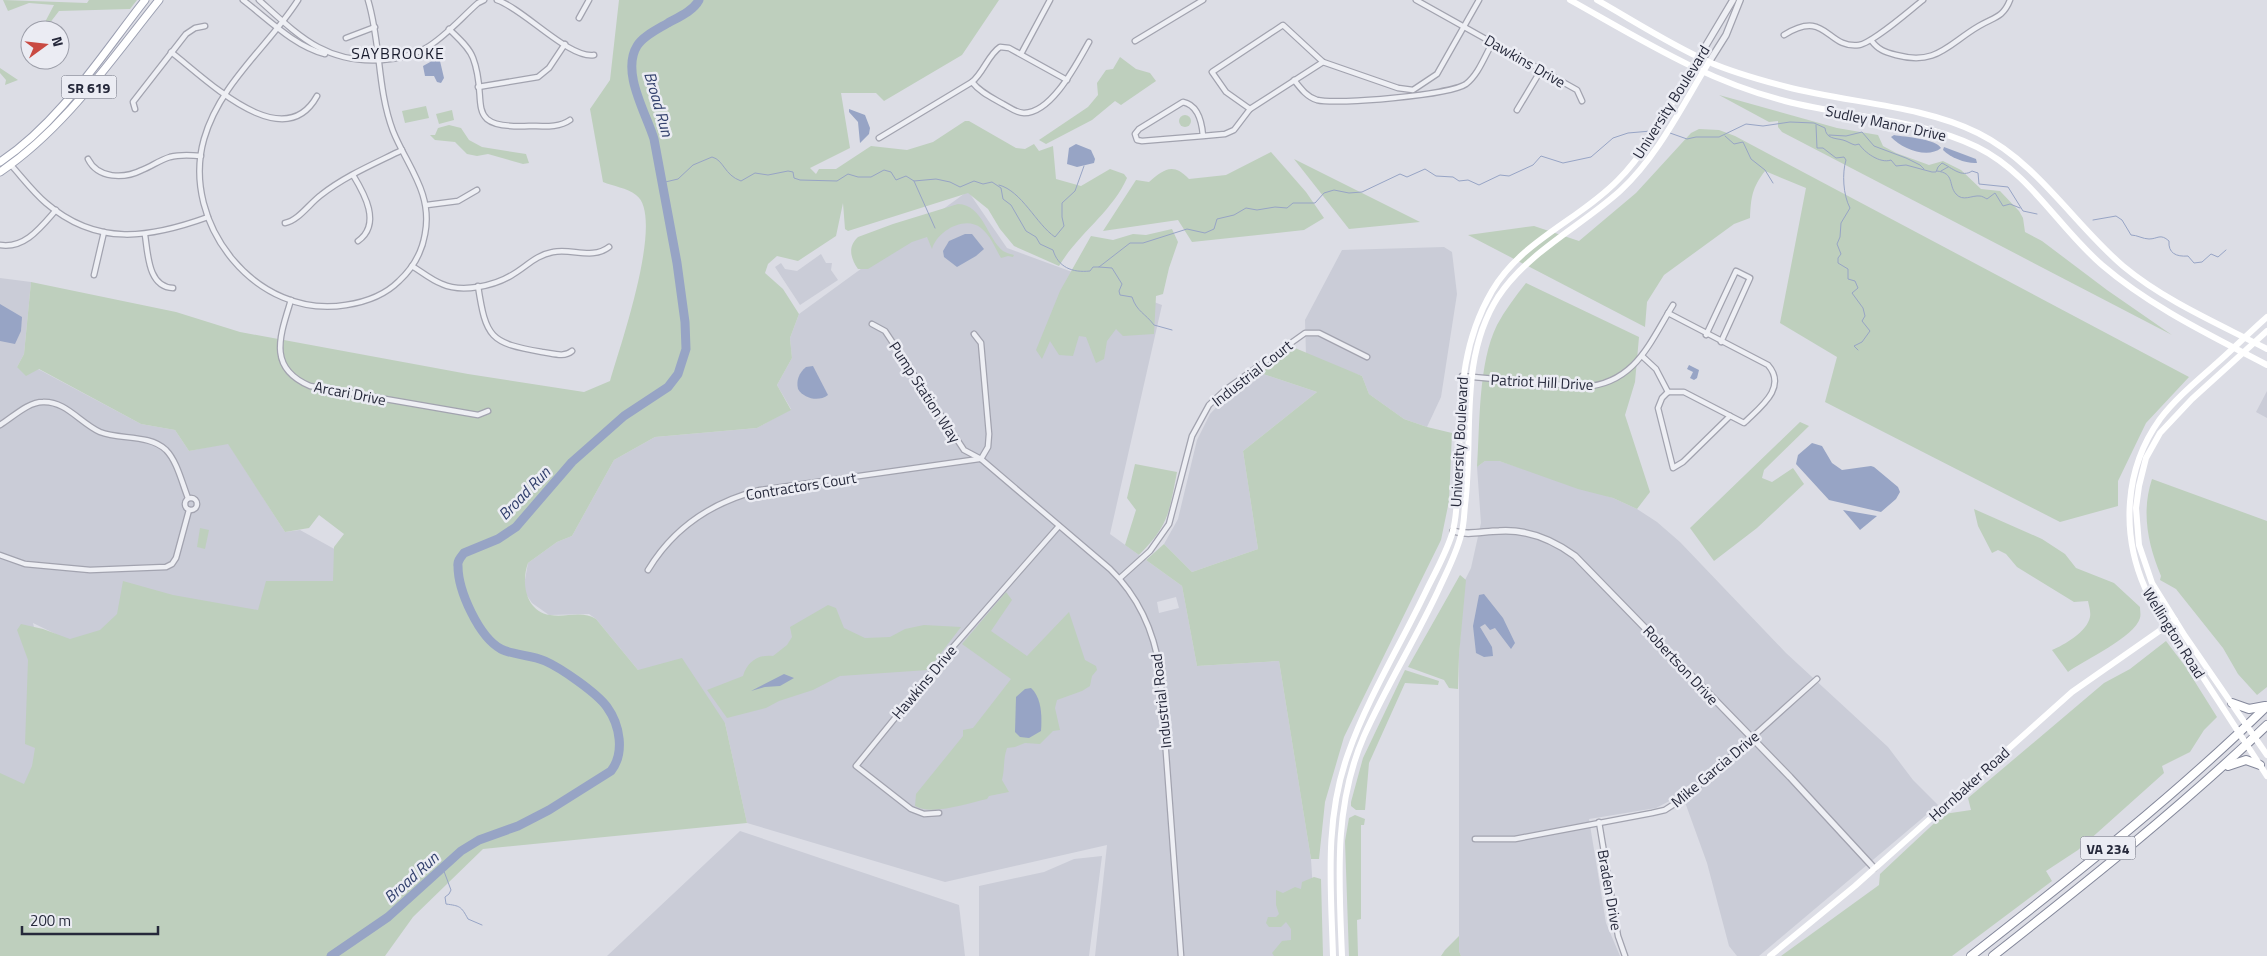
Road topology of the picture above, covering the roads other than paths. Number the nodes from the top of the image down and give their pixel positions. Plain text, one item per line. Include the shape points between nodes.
1 (145, 0) edge
2 (159, 0) edge
3 (243, 0) edge
4 (259, 0) edge
5 (298, 0) edge
6 (368, 0) edge
7 (484, 0) edge
8 (497, 0) edge
9 (589, 0) edge
10 (1050, 0) edge
11 (1203, 0) edge
12 (1416, 0) edge
13 (1479, 0) edge
14 (1570, 0) edge
15 (1597, 0) edge
16 (1733, 0) edge
17 (1740, 0) edge
18 (1923, 0) edge
19 (2010, 0) edge
20 (579, 18) dead end
21 (282, 20) junction
22 (205, 26) dead end
23 (277, 27) junction
24 (375, 27) junction
25 (1463, 27) junction
26 (449, 29) junction
27 (1784, 35) dead end
28 (346, 38) dead end
29 (1871, 40) junction
30 (1135, 41) dead end
31 (1089, 42) dead end
32 (1493, 42) junction
33 (565, 44) junction
34 (171, 52) junction
35 (1021, 54) junction
36 (336, 55) junction
37 (594, 55) dead end
38 (1699, 57) junction
39 (378, 60) junction
40 (1323, 62) junction
41 (1710, 62) junction
42 (1692, 67) junction
43 (1541, 70) junction
44 (1703, 73) junction
45 (1067, 80) junction
46 (1294, 80) junction
47 (972, 82) junction
48 (478, 87) junction
49 (225, 94) junction
50 (317, 96) dead end
51 (1582, 101) dead end
52 (1250, 108) junction
53 (135, 109) dead end
54 (1517, 110) dead end
55 (570, 120) dead end
56 (1203, 136) junction
57 (879, 138) dead end
58 (402, 150) junction
59 (201, 156) junction
60 (88, 159) dead end
61 (3, 160) edge
62 (11, 165) junction
63 (0, 172) edge
64 (353, 175) junction
65 (477, 190) dead end
66 (427, 205) junction
67 (56, 210) junction
68 (208, 217) junction
69 (285, 223) dead end
70 (104, 232) junction
71 (145, 235) junction
72 (358, 241) dead end
73 (0, 245) edge
74 (608, 247) dead end
75 (412, 266) junction
76 (94, 275) dead end
77 (478, 286) junction
78 (173, 288) dead end
79 (291, 300) junction
80 (1673, 305) dead end
81 (1668, 313) junction
82 (2267, 317) edge
83 (872, 324) dead end
84 (2267, 331) edge
85 (974, 334) dead end
86 (1706, 334) junction
87 (2244, 338) junction
88 (1721, 342) junction
89 (2254, 342) junction
90 (2234, 348) junction
91 (2267, 349) edge
92 (572, 351) dead end
93 (2244, 353) junction
94 (1642, 356) junction
95 (1367, 357) dead end
96 (2267, 365) edge
97 (1462, 376) junction
98 (1471, 377) junction
99 (1668, 392) junction
100 (488, 411) dead end
101 (1730, 416) junction
102 (0, 425) edge
103 (981, 459) junction
104 (188, 498) junction
105 (189, 510) junction
106 (1059, 526) junction
107 (1453, 531) junction
108 (1462, 534) junction
109 (0, 554) edge
110 (648, 570) dead end
111 (1120, 578) junction
112 (2175, 620) junction
113 (2168, 626) junction
114 (1817, 679) dead end
115 (2232, 703) junction
116 (2267, 706) edge
117 (2267, 725) edge
118 (2247, 726) junction
119 (2239, 734) junction
120 (2255, 737) junction
121 (1752, 739) junction
122 (2246, 745) junction
123 (2267, 755) edge
124 (2260, 765) junction
125 (2220, 770) junction
126 (2267, 776) edge
127 (939, 813) dead end
128 (1599, 822) junction
129 (1475, 839) dead end
130 (1874, 868) junction
131 (1181, 956) edge
132 (1332, 956) edge
133 (1342, 956) edge
134 (1625, 956) edge
135 (1770, 956) edge
136 (1971, 956) edge
137 (1993, 956) edge

1 - 61 main road, SR 619 via 61,107
2 - 62 main road, SR 619 via 62,119
3 - 23 street
4 - 21 street
5 - 21 street
6 - 24 street
7 - 26 street
8 - 33 street
9 - 20 street
10 - 35 street
11 - 30 street
12 - 25 street, Dawkins Drive
13 - 25 street
14 - 42 main road, Sudley Manor Drive
15 - 38 main road, Sudley Manor Drive
16 - 38 street, University Boulevard
17 - 41 street, University Boulevard via 1726,35
18 - 29 street
19 - 29 street via 2001,16 1942,52 1929,56 1913,60 1882,52
21 - 23 street
21 - 36 street via 311,44
22 - 34 street via 189,31
23 - 36 street via 306,47
23 - 49 street
24 - 28 street
24 - 39 street
25 - 32 street, Dawkins Drive
25 - 40 street via 1437,74 1413,90 1398,88
26 - 39 street via 412,55
26 - 48 street via 472,56
27 - 29 street via 1800,27 1811,26 1826,30 1848,44 1859,45
31 - 45 street
32 - 43 street, Dawkins Drive
32 - 46 street via 1473,76 1461,86 1447,91 1406,97 1325,101 1309,96
33 - 37 street via 581,55
33 - 48 street via 538,77
34 - 49 street
34 - 53 street via 133,102
35 - 45 street
35 - 47 street via 1000,46
36 - 39 street
38 - 41 main road, Sudley Manor Drive
38 - 42 main road, University Boulevard
39 - 58 street via 389,119
40 - 46 street
40 - 52 street via 1283,26 1212,72 1226,92
41 - 44 main road, University Boulevard
41 - 87 main road, Sudley Manor Drive via 1812,94 1934,116 1978,133 2012,153 2028,167 2082,227 2124,267 2154,288
42 - 44 main road, Sudley Manor Drive
42 - 97 main road, University Boulevard via 1650,139 1617,181 1532,246 1493,289 1478,318
43 - 51 street, Dawkins Drive via 1577,90
43 - 54 street
44 - 90 main road, Sudley Manor Drive via 1784,101 1922,128 1977,147 2023,180 2079,243 2127,285
44 - 98 main road, University Boulevard via 1646,162 1619,191 1536,255 1510,280 1490,311 1480,336
45 - 47 street via 1055,96 1025,113 982,92
46 - 52 street
47 - 57 street
48 - 55 street via 483,113 490,122 500,126 558,125
49 - 50 street via 255,114 276,119 305,111
49 - 59 street via 209,124
52 - 56 street via 1234,130
56 - 56 street via 1142,141 1137,140 1135,134 1183,102 1196,112
58 - 64 street
58 - 66 street via 418,179
59 - 60 street via 171,157 143,170 118,176 99,172
59 - 68 street via 200,181
61 - 62 street
62 - 63 main road, SR 619
62 - 67 street via 38,196
64 - 69 street
64 - 72 street via 364,194 369,214 366,233
65 - 66 street via 458,201
66 - 75 street via 423,243
67 - 70 street via 80,225
67 - 73 street via 26,239
68 - 71 street
68 - 79 street via 221,244 242,270 270,291
70 - 71 street
70 - 76 street
71 - 78 street via 154,276 160,284
74 - 77 street via 592,254 559,251 545,254 506,278
75 - 77 street via 449,287
75 - 79 street via 390,289 368,300 331,306
77 - 92 street via 483,318 497,338 515,347 564,355
79 - 100 street, Arcari Drive via 279,345 280,354 284,366 301,382 478,415
80 - 81 street, Patriot Hill Drive
81 - 86 street
81 - 94 street, Patriot Hill Drive
82 - 87 main road, Wellington Road
83 - 103 street, Pump Station Way via 885,331 962,448
84 - 89 main road, Wellington Road
85 - 103 street via 981,343 989,434 988,447
86 - 88 street
86 - 88 street via 1736,272 1750,278
87 - 89 main road, Sudley Manor Drive
87 - 90 main road, Wellington Road
88 - 101 street via 1768,365 1774,380 1769,398 1744,422
89 - 91 main road, Sudley Manor Drive
89 - 93 main road, Wellington Road
90 - 93 main road, Sudley Manor Drive
90 - 113 main road, Wellington Road via 2181,395 2161,418 2146,443 2133,481 2129,515 2134,557 2145,588
93 - 96 main road, Sudley Manor Drive
93 - 112 main road, Wellington Road via 2169,422 2153,444 2142,472 2136,508 2139,545 2152,583
94 - 98 street, Patriot Hill Drive via 1624,375 1597,386
94 - 99 street via 1656,369
95 - 111 street, Industrial Court via 1318,333 1305,333 1216,398 1202,415 1192,436 1174,509 1166,528 1150,551
97 - 98 street, Patriot Hill Drive
97 - 107 main road, University Boulevard
98 - 108 main road, University Boulevard via 1468,488
99 - 101 street via 1684,392
99 - 101 street via 1658,408 1674,468
102 - 104 street via 34,404 56,404 100,432 162,446 172,458
103 - 106 street, Industrial Road
103 - 110 street, Contractors Court via 737,496 685,526
104 - 105 street via 184,504
104 - 105 street via 194,498 197,504
105 - 109 street via 176,558 166,567 90,570 25,564
106 - 111 street, Industrial Road
106 - 127 street, Hawkins Drive via 952,648 856,766 911,809 924,814
107 - 108 street, Robertson Drive
107 - 132 main road, University Boulevard via 1347,756 1334,805 1330,850
108 - 121 street, Robertson Drive via 1501,530 1521,532 1561,546 1646,627
108 - 133 main road, University Boulevard via 1434,599 1364,737 1349,780 1339,844
111 - 131 street, Industrial Road via 1143,612 1159,664
112 - 113 main road, Hornbaker Road
112 - 115 main road, Wellington Road
113 - 119 main road, Wellington Road
113 - 130 main road, Hornbaker Road via 2079,686
114 - 121 street, Mike Garcia Drive
115 - 116 highway via 2249,709
115 - 118 main road, Wellington Road
116 - 118 highway, VA 234
117 - 120 highway, VA 234
118 - 119 highway, VA 234
118 - 120 main road, Wellington Road
119 - 122 main road, Wellington Road
119 - 136 highway, VA 234 via 2143,819
120 - 122 highway, VA 234
120 - 123 main road, Wellington Road
121 - 128 street, Mike Garcia Drive via 1676,804 1652,813
121 - 130 street, Robertson Drive
122 - 124 main road, Wellington Road
122 - 125 highway, VA 234
124 - 125 highway via 2240,760
124 - 126 main road, Wellington Road
125 - 137 highway, VA 234 via 2117,858
128 - 129 street, Mike Garcia Drive via 1515,839
128 - 134 street, Braden Drive via 1618,936
130 - 135 main road, Hornbaker Road

